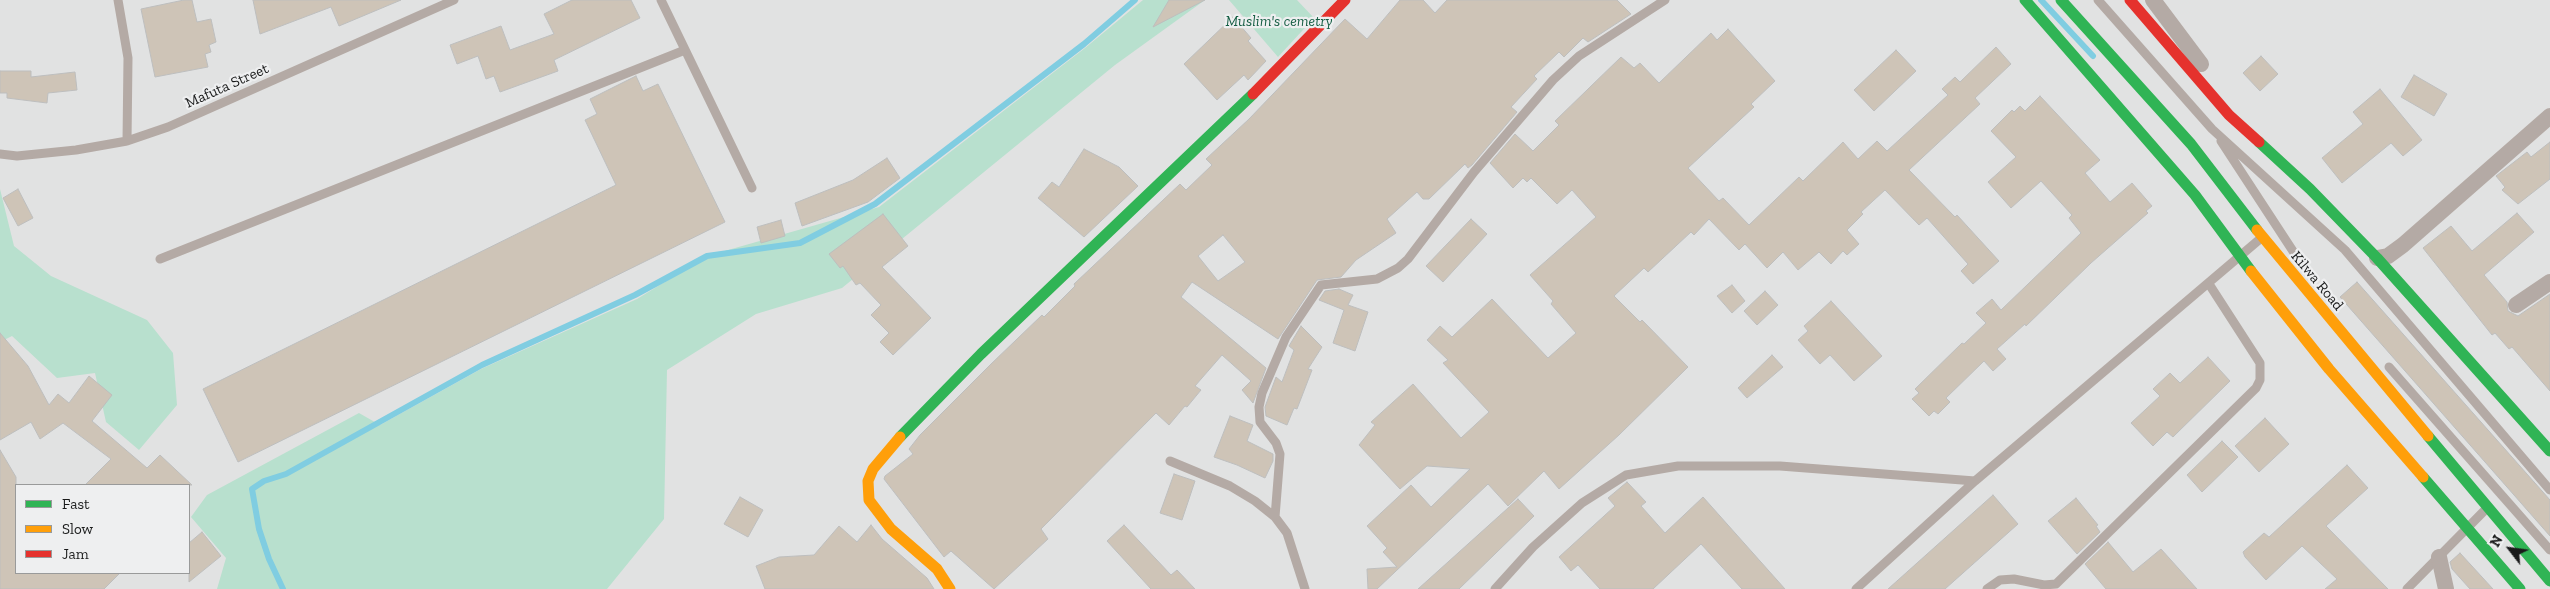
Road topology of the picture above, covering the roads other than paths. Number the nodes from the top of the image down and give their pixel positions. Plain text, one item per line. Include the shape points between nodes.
1 (118, 0) edge
2 (454, 0) edge
3 (661, 0) edge
4 (1345, 0) edge
5 (1665, 0) edge
6 (2025, 0) edge
7 (2061, 0) edge
8 (2098, 0) edge
9 (2130, 0) edge
10 (2153, 0) edge
11 (685, 50) junction
12 (2550, 116) edge
13 (2212, 129) junction
14 (128, 141) junction
15 (0, 154) edge
16 (752, 188) dead end
17 (2262, 237) junction
18 (2239, 257) junction
19 (2382, 257) junction
20 (160, 259) dead end
21 (2312, 280) dead end
22 (2550, 282) edge
23 (2209, 284) junction
24 (2516, 305) dead end
25 (2383, 361) dead end
26 (2550, 436) edge
27 (2550, 450) edge
28 (1170, 461) dead end
29 (1975, 481) junction
30 (2550, 490) edge
31 (2488, 507) junction
32 (1275, 517) junction
33 (2467, 526) junction
34 (2550, 550) edge
35 (2439, 556) junction
36 (2550, 581) edge
37 (950, 589) edge
38 (1305, 589) edge
39 (1495, 589) edge
40 (1856, 589) edge
41 (1987, 589) edge
42 (2406, 589) edge
43 (2446, 589) edge
44 (2520, 589) edge

1 - 14 lane via 128,58
2 - 14 lane, Mafuta Street via 168,127
3 - 11 lane
4 - 37 main road via 1216,130 981,354 873,469 868,481 870,500 891,529 937,569
5 - 32 lane via 1579,56 1553,80 1474,172 1403,263 1377,279 1321,285 1286,337 1259,407 1260,422 1280,454
6 - 18 main road via 2195,194
7 - 17 main road, Kilwa Road via 2191,144
8 - 13 lane
9 - 19 main road via 2229,115
10 - 19 street via 2213,80
11 - 16 lane
11 - 20 lane
12 - 19 street
13 - 21 lane
13 - 30 lane via 2345,250
14 - 15 lane, Mafuta Street via 17,156
17 - 18 lane
17 - 31 main road, Kilwa Road
18 - 23 lane
18 - 33 main road via 2329,369
19 - 26 street
19 - 27 main road
22 - 24 street
23 - 29 lane
23 - 41 lane via 2260,363 2260,380 2256,388 2056,584 2044,586 2014,579 2000,580
25 - 34 lane
28 - 32 lane via 1230,486
29 - 39 lane via 1780,466 1678,466 1626,475 1582,503
29 - 40 lane
31 - 33 lane
31 - 36 main road, Kilwa Road
32 - 38 lane via 1287,533
33 - 35 lane
33 - 44 main road
35 - 42 lane
35 - 43 street

